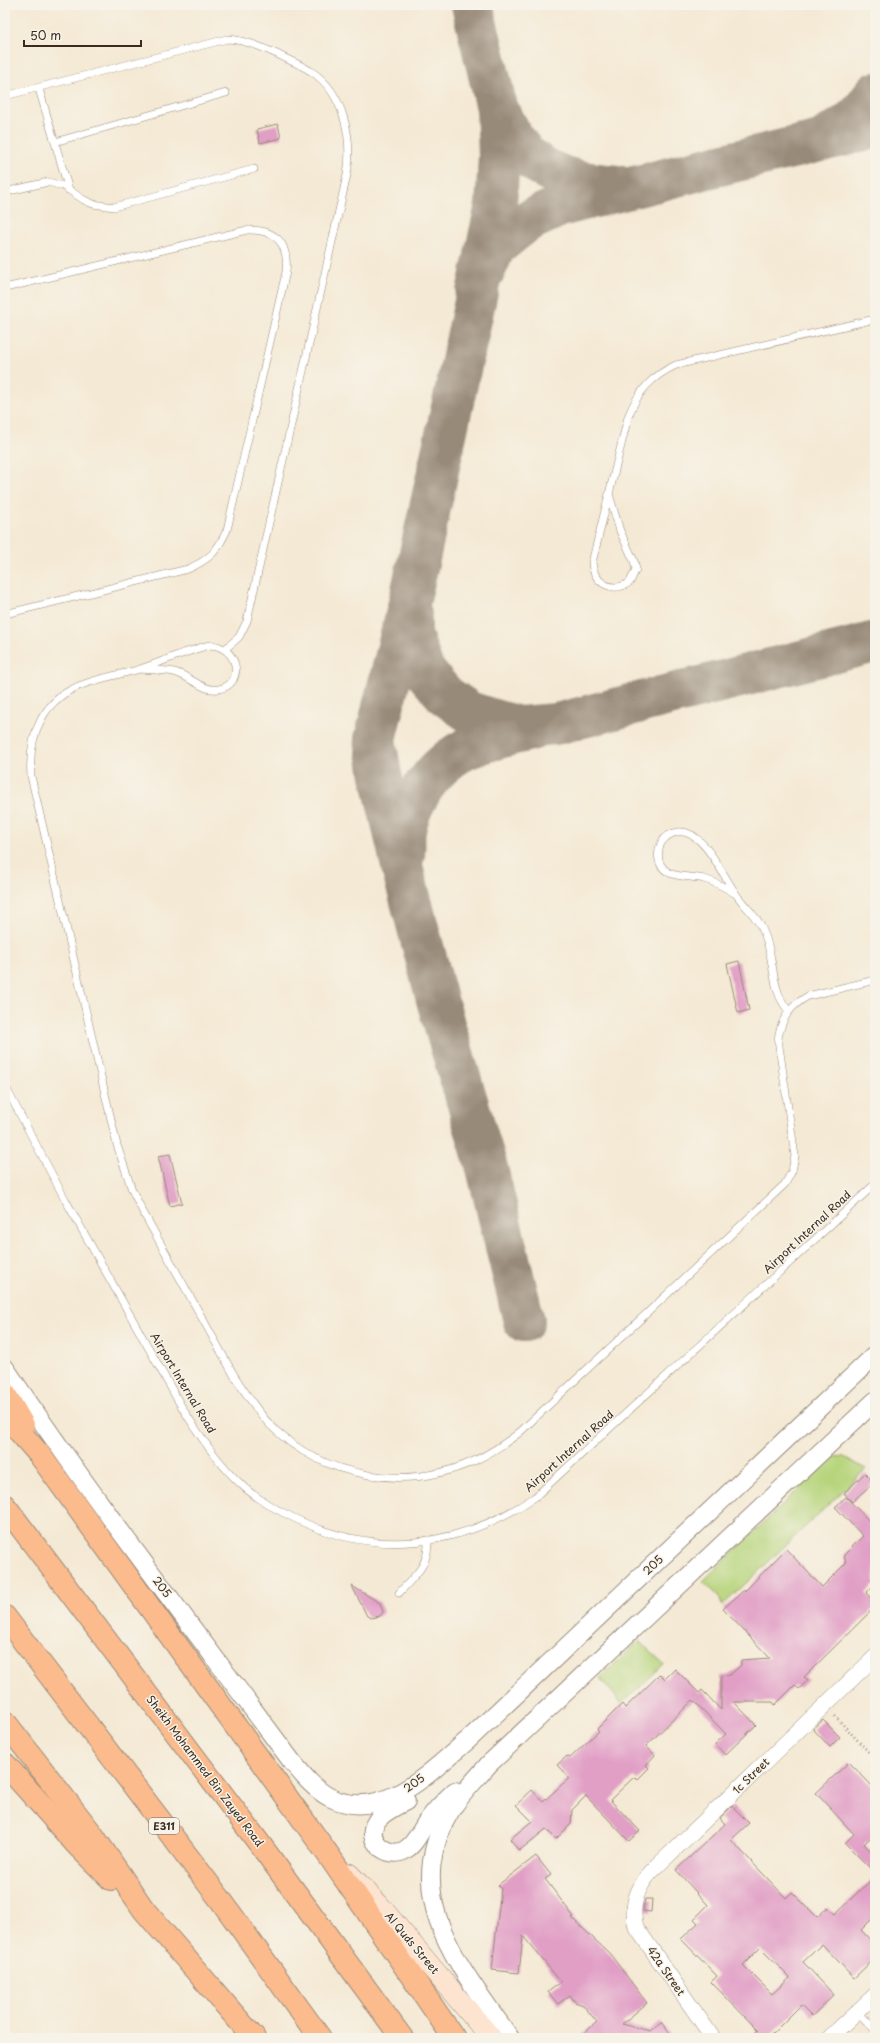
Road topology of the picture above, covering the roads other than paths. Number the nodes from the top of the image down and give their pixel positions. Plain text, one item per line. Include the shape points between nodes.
1 (39, 89) junction
2 (226, 93) dead end
3 (5, 96) edge
4 (55, 142) junction
5 (254, 169) dead end
6 (70, 190) junction
7 (5, 192) edge
8 (5, 288) edge
9 (875, 319) edge
10 (609, 494) junction
11 (5, 614) edge
12 (225, 649) junction
13 (140, 669) junction
14 (734, 893) junction
15 (875, 980) edge
16 (788, 1010) junction
17 (5, 1086) edge
18 (875, 1184) edge
19 (875, 1355) edge
20 (5, 1368) edge
21 (5, 1394) edge
22 (875, 1401) edge
23 (5, 1415) edge
24 (39, 1454) junction
25 (5, 1506) edge
26 (428, 1540) junction
27 (399, 1593) dead end
28 (5, 1617) edge
29 (875, 1657) edge
30 (5, 1722) edge
31 (468, 1740) junction
32 (5, 1764) edge
33 (489, 1764) junction
34 (328, 1853) junction
35 (635, 1899) joint
36 (144, 1910) junction
37 (875, 1995) edge
38 (858, 2012) junction
39 (875, 2030) edge
40 (254, 2038) edge
41 (320, 2038) edge
42 (402, 2038) edge
43 (454, 2038) edge
44 (491, 2038) edge
45 (510, 2038) edge
46 (713, 2038) edge
47 (829, 2038) edge

1 - 3 lane
1 - 4 lane
1 - 12 lane via 214,41 240,40 252,43 313,72 331,91 346,127 350,151 347,174 247,621 239,637
2 - 4 lane
4 - 6 lane
5 - 6 lane via 114,207 93,204
6 - 7 lane via 48,182
8 - 11 lane via 247,230 261,230 274,235 283,245 287,258 286,272 227,530 219,548 205,561 188,569
9 - 10 lane via 676,365 655,376 633,404
10 - 10 lane via 620,531 636,569 630,582 617,588 610,588 597,579 592,562
12 - 13 lane via 218,645 210,645
12 - 13 lane via 232,655 236,665 235,675 229,684 221,689 211,690 174,672
13 - 16 lane via 86,683 53,703 40,719 32,737 29,757 31,776 117,1145 132,1190 252,1404 272,1426 316,1460 371,1476 399,1478 451,1469 497,1449 542,1413 774,1195 785,1184 792,1171 795,1156 778,1039 782,1020
14 - 14 lane via 707,880 677,876 662,867 659,848 664,839 673,833 683,831 693,836 710,853
14 - 16 lane via 764,932 777,992
15 - 16 lane via 808,996
17 - 26 lane, Airport Internal Road via 66,1201 180,1404 199,1435 222,1464 246,1489 275,1509 308,1525 342,1536 377,1542 405,1543
18 - 26 lane, Airport Internal Road via 535,1497 478,1528
19 - 31 street, 205
20 - 31 street, 205 via 135,1551 293,1763 321,1792 350,1803 386,1800 414,1784
21 - 24 highway
22 - 33 street
23 - 24 highway
24 - 34 highway
25 - 42 highway, Sheikh Mohammed Bin Zayed Road via 258,1841
26 - 27 lane via 425,1563
28 - 41 highway, E311 via 201,1874
29 - 35 street, 1c Street via 651,1872 641,1884
30 - 36 highway via 92,1834
31 - 33 street via 423,1788 375,1822 373,1837 377,1844 390,1853 406,1849 449,1796
32 - 36 highway via 77,1845
33 - 45 street via 461,1796 445,1822 434,1854 431,1888 444,1937
34 - 43 highway
34 - 44 main road, Al Quds Street via 379,1905
35 - 46 street, 42a Street via 633,1917 636,1926
36 - 40 highway
37 - 38 street
38 - 39 lane
38 - 47 street

